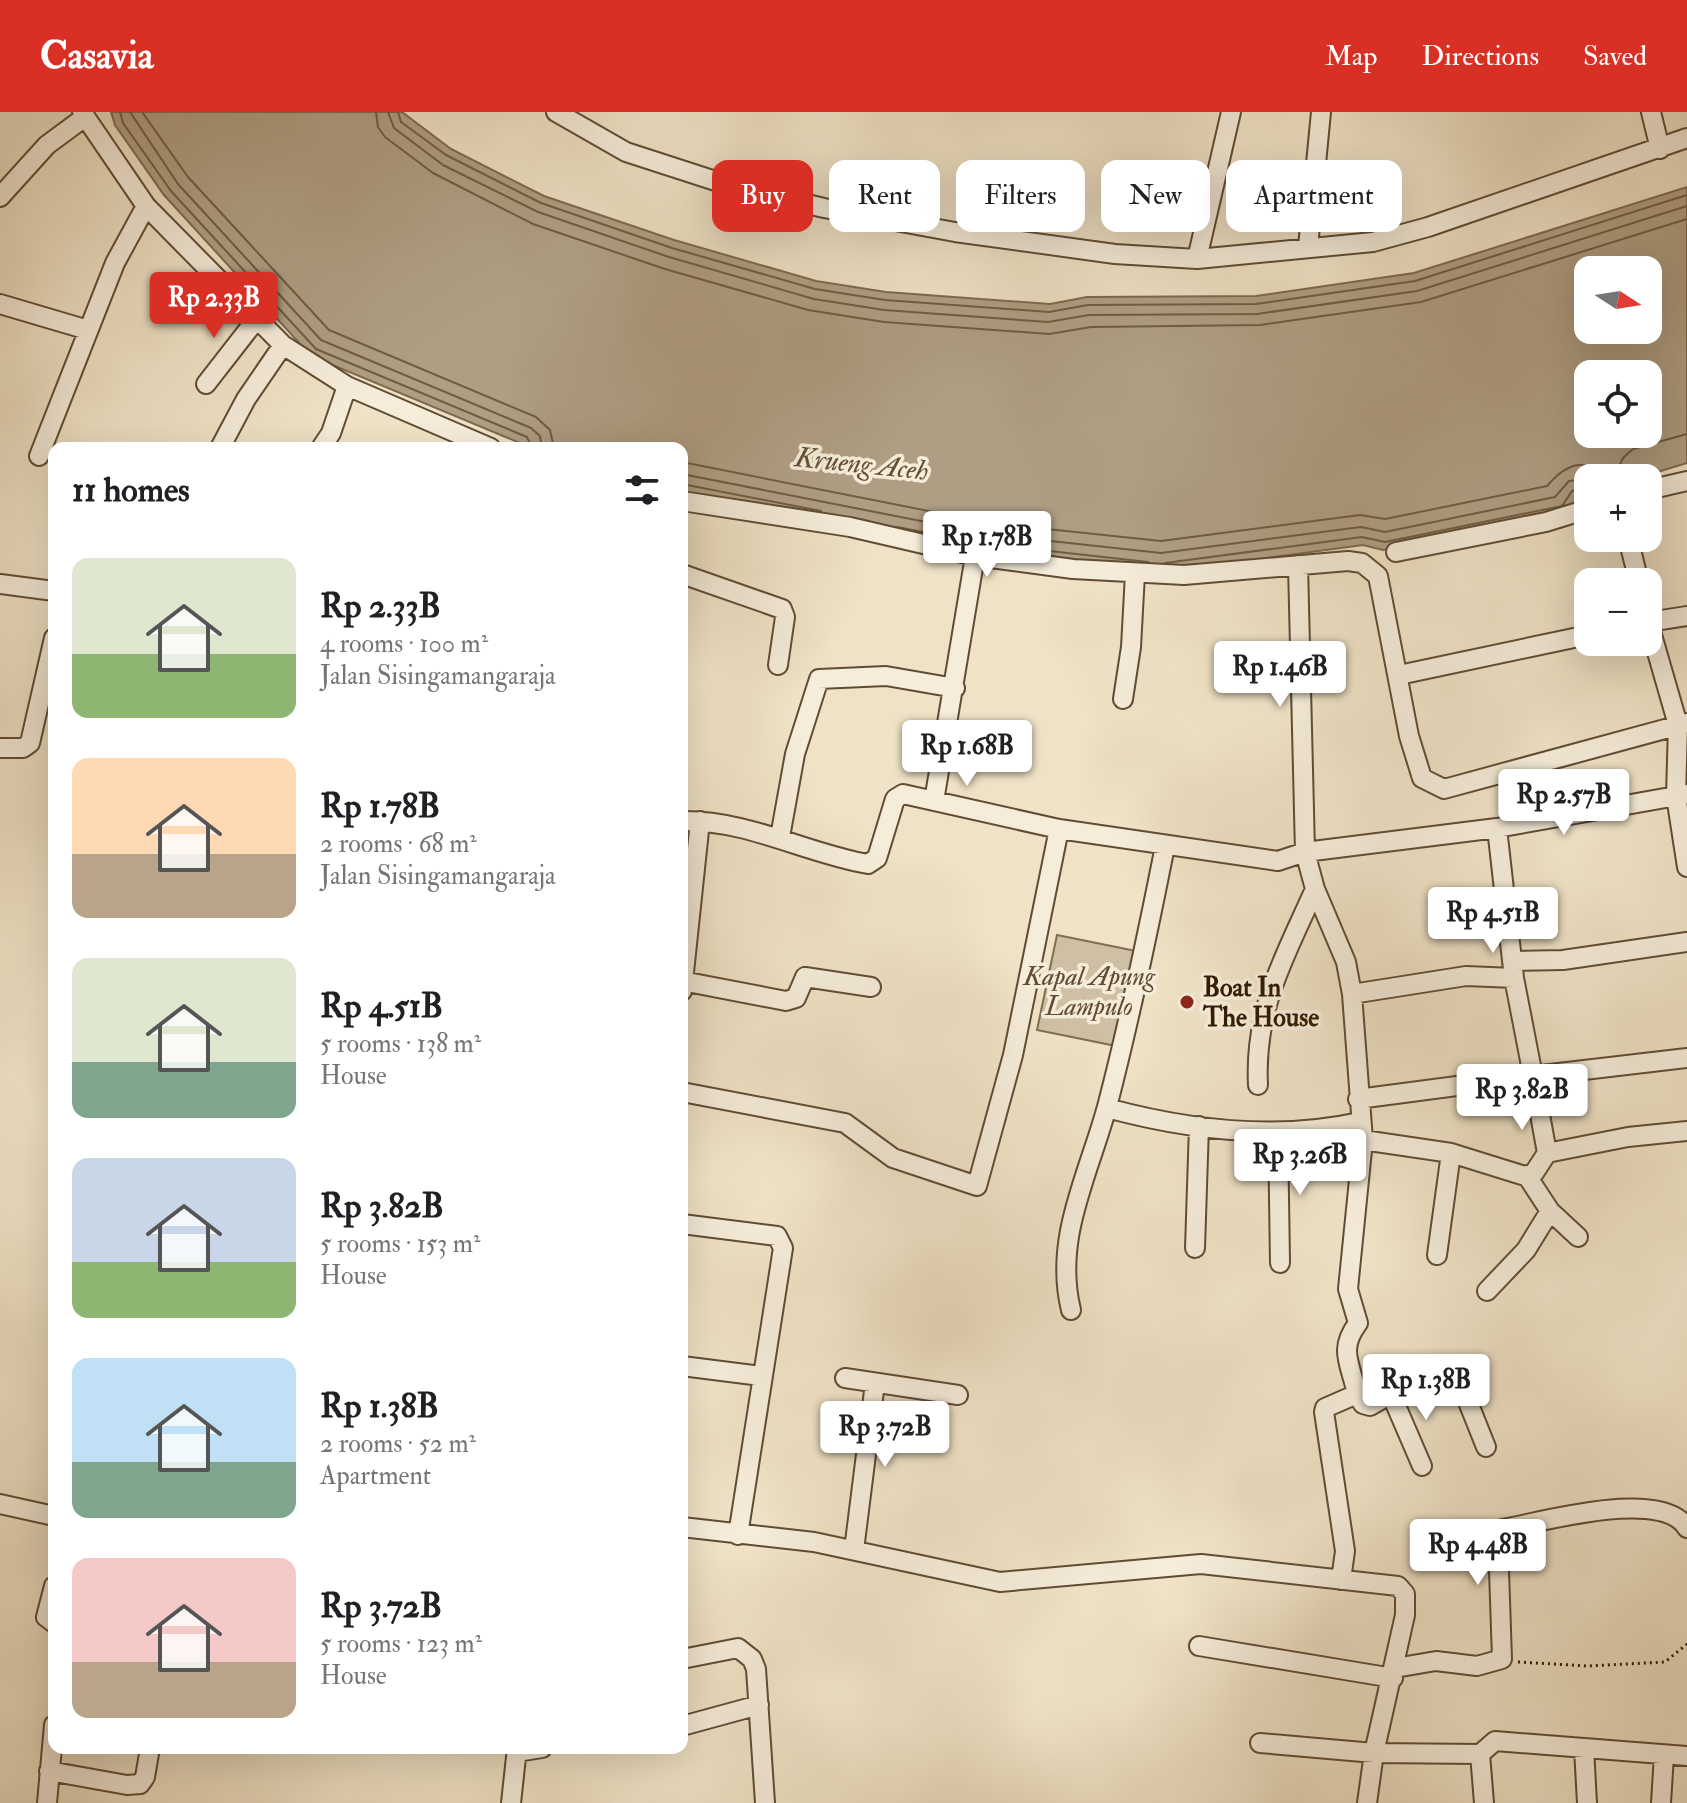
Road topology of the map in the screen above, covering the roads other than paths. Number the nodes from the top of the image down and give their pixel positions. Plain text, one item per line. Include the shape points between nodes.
1 (1231, 112) edge
2 (1321, 112) edge
3 (1651, 112) edge
4 (558, 113) edge
5 (83, 114) edge
6 (1687, 138) edge
7 (1660, 149) junction
8 (0, 197) edge
9 (146, 206) junction
10 (1308, 247) junction
11 (1197, 259) junction
12 (0, 304) edge
13 (255, 321) junction
14 (88, 330) junction
15 (283, 345) junction
16 (206, 384) dead end
17 (347, 386) junction
18 (223, 442) edge
19 (325, 442) edge
20 (474, 442) edge
21 (39, 456) dead end
22 (1687, 481) edge
23 (1662, 487) edge
24 (688, 502) edge
25 (1574, 513) edge
26 (1396, 552) dead end
27 (975, 556) junction
28 (1298, 565) junction
29 (1135, 574) junction
30 (688, 576) edge
31 (0, 584) edge
32 (48, 590) edge
33 (1687, 616) edge
34 (1662, 619) edge
35 (1574, 638) edge
36 (1660, 656) edge
37 (48, 664) edge
38 (778, 665) dead end
39 (1399, 675) junction
40 (955, 688) junction
41 (1123, 699) dead end
42 (1682, 724) edge
43 (0, 748) edge
44 (1681, 795) edge
45 (934, 801) junction
46 (691, 821) edge
47 (1497, 828) junction
48 (1059, 829) junction
49 (780, 837) junction
50 (1165, 846) junction
51 (1305, 852) junction
52 (1687, 867) edge
53 (688, 874) edge
54 (1315, 889) junction
55 (1687, 942) edge
56 (1514, 970) junction
57 (688, 982) edge
58 (871, 987) dead end
59 (1352, 994) junction
60 (1687, 1058) edge
61 (1533, 1076) junction
62 (1258, 1085) dead end
63 (688, 1093) edge
64 (1358, 1099) junction
65 (1107, 1108) junction
66 (1199, 1126) junction
67 (1362, 1131) junction
68 (1687, 1131) edge
69 (1278, 1132) junction
70 (1451, 1153) junction
71 (1547, 1153) junction
72 (1527, 1176) junction
73 (1550, 1211) junction
74 (688, 1225) edge
75 (1578, 1237) dead end
76 (1195, 1248) dead end
77 (1437, 1255) dead end
78 (1280, 1263) dead end
79 (1487, 1291) dead end
80 (1071, 1310) dead end
81 (688, 1367) edge
82 (761, 1376) junction
83 (845, 1378) dead end
84 (875, 1383) junction
85 (1357, 1394) junction
86 (1391, 1394) junction
87 (958, 1395) dead end
88 (1486, 1447) dead end
89 (1422, 1466) dead end
90 (0, 1504) edge
91 (48, 1515) edge
92 (688, 1528) edge
93 (1687, 1528) edge
94 (738, 1535) junction
95 (854, 1550) junction
96 (1341, 1580) junction
97 (1199, 1646) dead end
98 (688, 1658) edge
99 (1394, 1673) junction
100 (759, 1705) junction
101 (688, 1724) edge
102 (1260, 1743) dead end
103 (1584, 1748) junction
104 (1374, 1753) junction
105 (51, 1754) edge
106 (149, 1754) edge
107 (517, 1754) edge
108 (1480, 1754) junction
109 (1664, 1755) junction
110 (1687, 1756) edge
111 (49, 1771) junction
112 (47, 1803) edge
113 (511, 1803) edge
114 (765, 1803) edge
115 (1367, 1803) edge
116 (1484, 1803) edge
117 (1587, 1803) edge
118 (1661, 1803) edge

1 - 11 street
2 - 10 street
3 - 7 street
4 - 11 street via 626,152 731,186 824,208 1115,254
5 - 8 street
5 - 9 street
6 - 7 street
7 - 10 street via 1428,227 1373,242
9 - 13 street
9 - 14 street
10 - 11 street
12 - 14 street
13 - 15 street
13 - 16 street
14 - 21 street
15 - 17 street
15 - 18 street
17 - 19 street
17 - 20 street
22 - 23 street
24 - 27 street via 850,527
25 - 26 street
27 - 29 street
27 - 40 street
28 - 29 street
28 - 39 street via 1348,561 1372,569 1378,576
28 - 51 street
29 - 41 street
30 - 38 street via 782,609
31 - 32 street
33 - 34 street
35 - 39 street
36 - 42 street
37 - 43 street via 30,743
39 - 42 street via 1422,778 1444,789
40 - 45 street
40 - 49 street via 886,676 819,679 795,754
42 - 44 street
44 - 47 street
44 - 52 street
45 - 48 street
45 - 49 street via 898,796 877,858 868,864
46 - 49 street
46 - 53 street
47 - 51 street
47 - 56 street
48 - 50 street
48 - 63 street via 1013,1055 977,1186 893,1158 845,1123
50 - 51 street via 1278,861
50 - 65 street
51 - 54 street
54 - 59 street via 1346,962
54 - 62 street via 1268,994 1256,1047
55 - 56 street
56 - 59 street
56 - 61 street
57 - 58 street via 786,1001 796,998 805,977
59 - 64 street
60 - 61 street
61 - 64 street
61 - 71 street
64 - 67 street
65 - 66 street
65 - 80 street via 1068,1241 1065,1287
66 - 69 street
66 - 76 street
67 - 69 street
67 - 70 street
67 - 85 street via 1348,1289 1358,1323 1345,1345
68 - 71 street
69 - 78 street
70 - 72 street
70 - 77 street
71 - 72 street
72 - 73 street
73 - 75 street
73 - 79 street via 1526,1250
74 - 82 street via 761,1233 781,1241
81 - 82 street
82 - 94 street
83 - 84 street
84 - 87 street
84 - 95 street
85 - 86 street via 1370,1406
85 - 96 street via 1324,1412 1345,1551
86 - 88 street via 1450,1377 1462,1387
86 - 89 street
90 - 91 street
92 - 94 street
93 - 99 street via 1668,1512 1638,1506 1502,1529 1502,1659 1477,1666 1436,1661
94 - 95 street
95 - 96 street via 1014,1583 1201,1564
96 - 99 street via 1403,1589 1405,1615
97 - 99 street
98 - 100 street via 728,1649 746,1652 756,1669
99 - 104 street
100 - 101 street
100 - 114 street
102 - 104 street
103 - 108 street via 1495,1741
103 - 109 street
103 - 117 street
104 - 108 street
104 - 115 street
105 - 111 street
106 - 111 street via 140,1784
107 - 113 street
108 - 116 street
109 - 110 street
109 - 118 street
111 - 112 street

